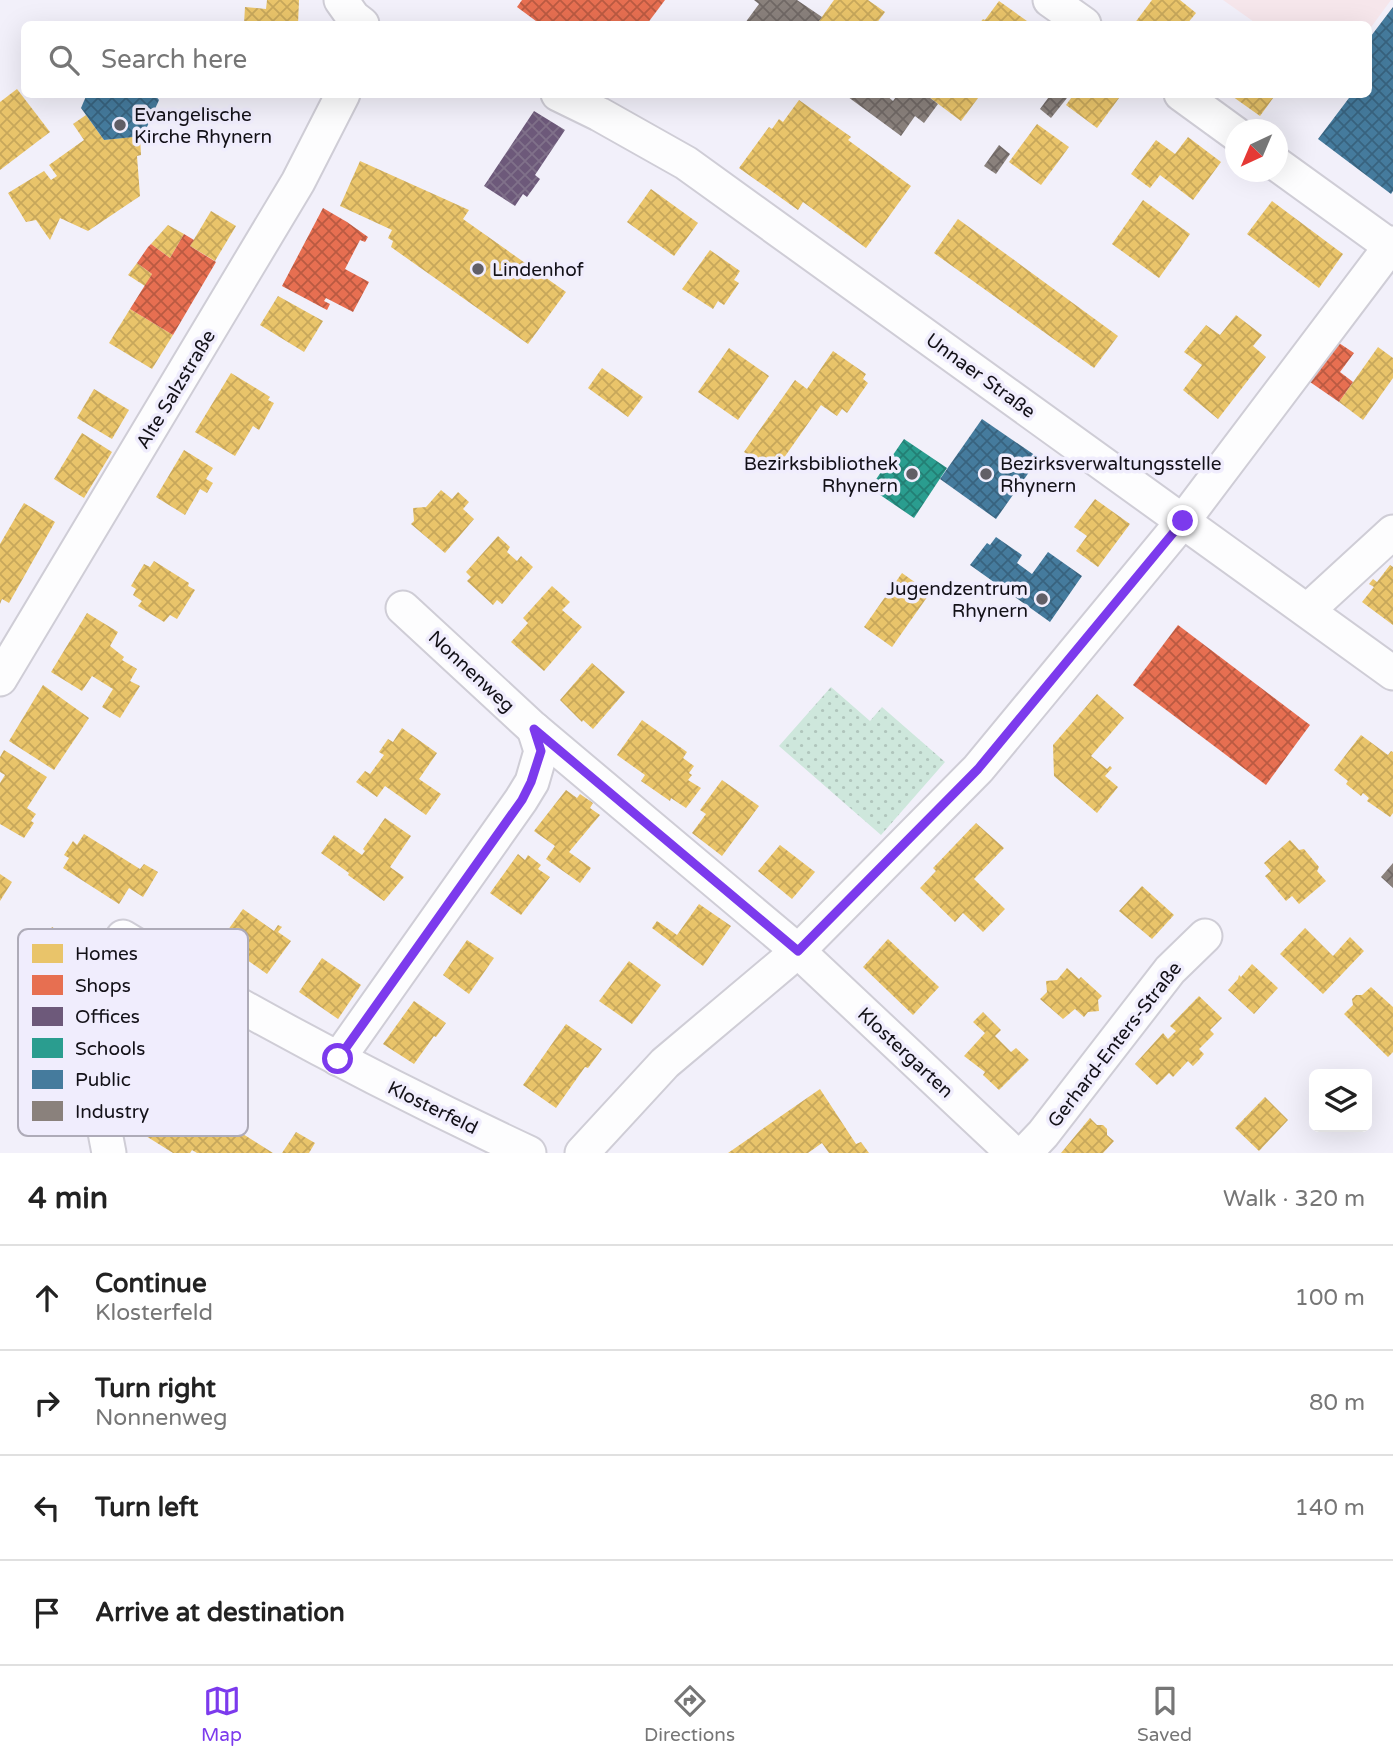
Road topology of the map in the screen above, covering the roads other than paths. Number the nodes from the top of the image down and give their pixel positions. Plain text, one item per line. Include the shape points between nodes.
1 (341, 0) edge
2 (1050, 0) edge
3 (358, 21) edge
4 (1080, 21) edge
5 (342, 98) edge
6 (566, 98) edge
7 (1186, 98) edge
8 (1225, 126) edge
9 (1288, 172) edge
10 (1392, 244) edge
11 (1183, 521) junction
12 (1393, 532) edge
13 (403, 608) dead end
14 (1308, 610) junction
15 (1393, 673) edge
16 (0, 679) edge
17 (534, 729) junction
18 (1205, 936) dead end
19 (798, 951) junction
20 (248, 1010) edge
21 (338, 1059) junction
22 (529, 1153) edge
23 (582, 1153) edge
24 (1013, 1153) edge
25 (1025, 1153) edge

1 - 3 street
2 - 4 street
5 - 16 street, Alte Salzstraße via 291,195
6 - 11 street, Unnaer Straße via 686,163
7 - 8 street
9 - 10 street
10 - 11 street
11 - 14 street, Unnaer Straße
11 - 19 street via 978,769
12 - 14 street
13 - 17 street, Nonnenweg
14 - 15 street, Unnaer Straße
17 - 19 street, Nonnenweg
17 - 21 street via 541,751 522,800
18 - 25 street, Gerhard-Enters-Straße via 1171,970
19 - 23 street via 665,1063
19 - 24 street, Klostergarten
20 - 21 street, Klosterfeld
21 - 22 street, Klosterfeld

